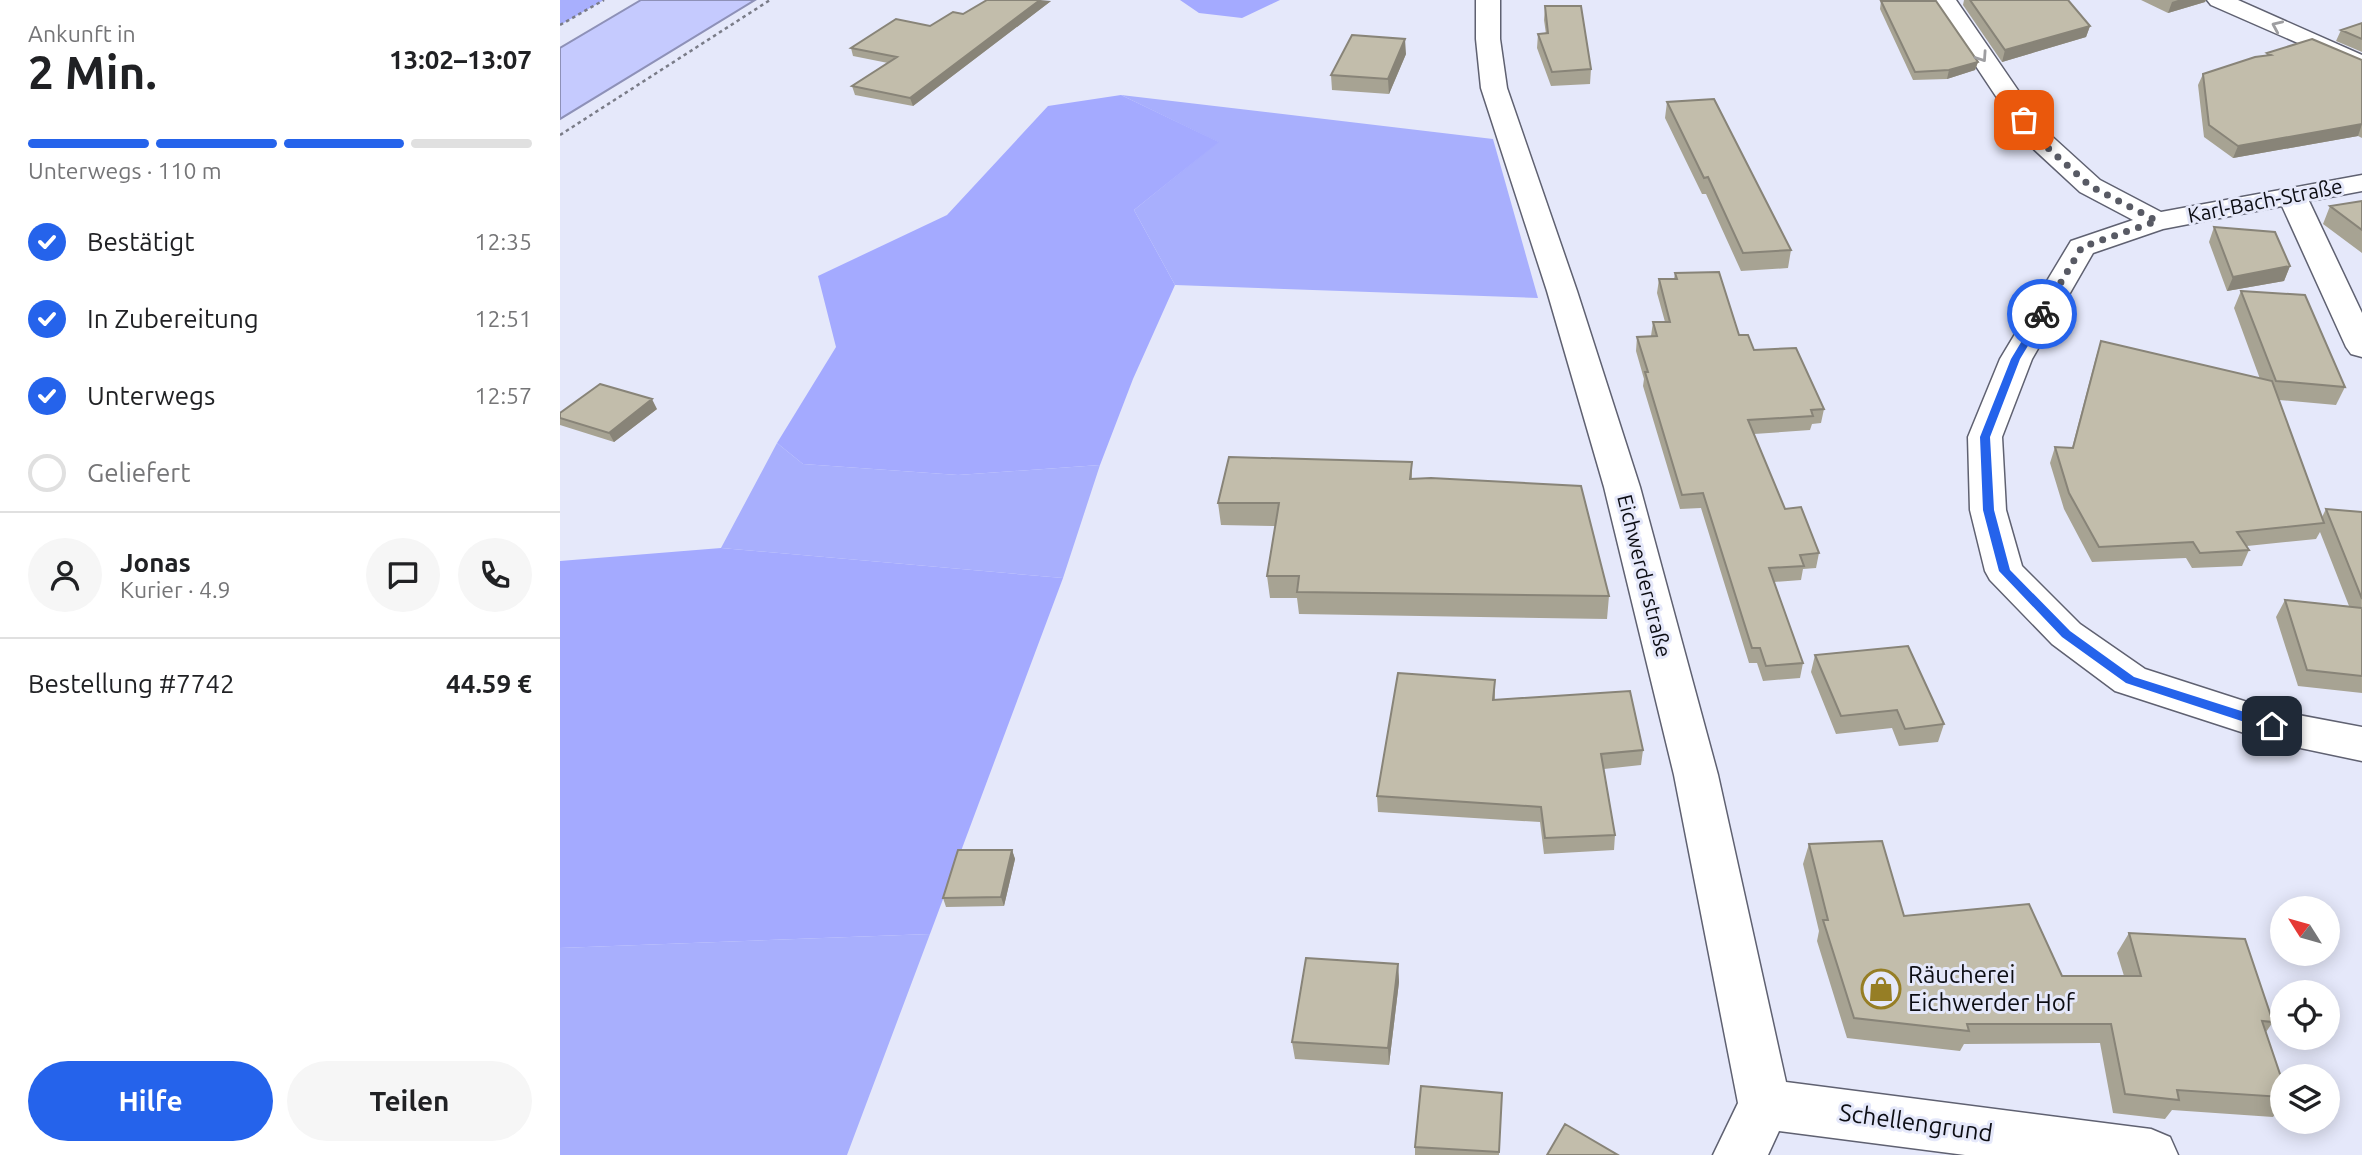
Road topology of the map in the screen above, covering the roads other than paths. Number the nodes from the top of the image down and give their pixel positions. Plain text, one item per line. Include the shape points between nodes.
1 (1488, 0) edge
2 (1944, 0) edge
3 (2219, 0) edge
4 (2362, 64) edge
5 (2362, 183) edge
6 (2293, 198) junction
7 (2157, 221) junction
8 (2362, 347) edge
9 (2362, 744) edge
10 (1765, 1105) junction
11 (1740, 1155) edge
12 (2151, 1155) edge

1 - 10 street, Eichwerderstraße via 1494,89 1625,500 1696,775
2 -> 7 street via 2036,137 2090,186
4 -> 3 street
5 - 6 street, Karl-Bach-Straße
6 - 7 street, Karl-Bach-Straße
6 - 8 street
7 - 9 street, Karl-Bach-Straße via 2082,247 2015,359 1985,437 1988,510 2004,571 2066,634 2130,680 2272,726
10 - 11 street
10 - 12 street, Schellengrund

